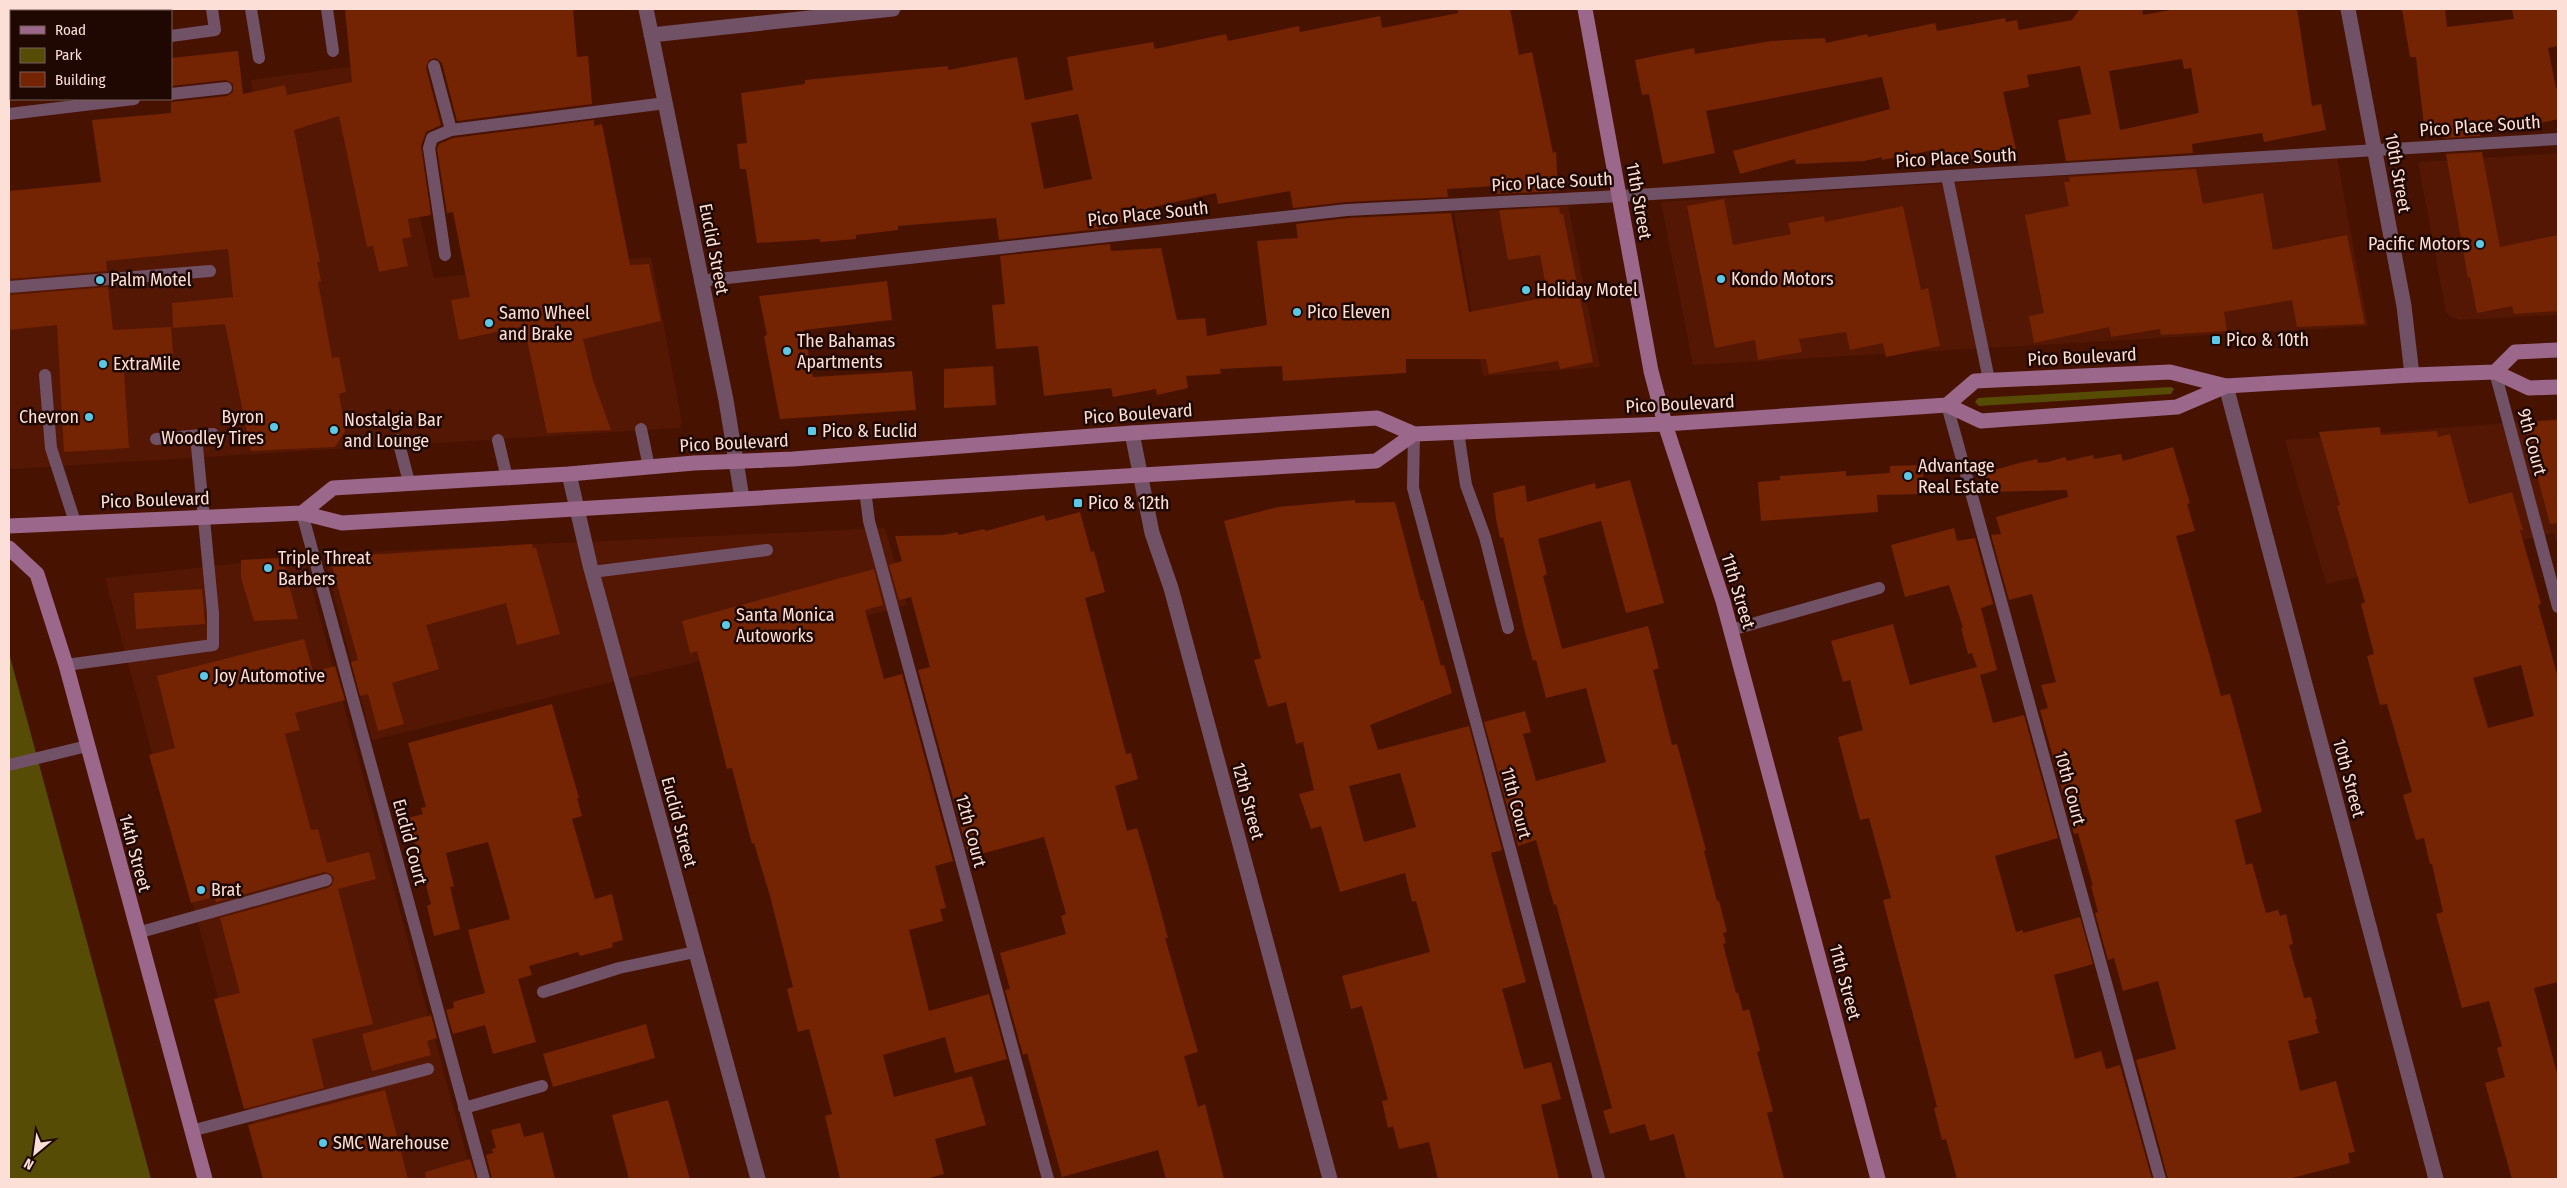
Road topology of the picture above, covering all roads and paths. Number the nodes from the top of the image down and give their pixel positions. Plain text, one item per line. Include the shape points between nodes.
1 (212, 9) edge
2 (251, 9) edge
3 (327, 9) edge
4 (646, 9) edge
5 (893, 9) edge
6 (1585, 9) edge
7 (2348, 9) edge
8 (651, 35) junction
9 (172, 36) edge
10 (333, 51) dead end
11 (259, 58) dead end
12 (434, 66) dead end
13 (226, 88) dead end
14 (172, 94) edge
15 (126, 100) edge
16 (666, 103) junction
17 (9, 114) edge
18 (451, 130) junction
19 (2558, 139) edge
20 (2375, 150) junction
21 (1947, 176) junction
22 (1620, 196) junction
23 (445, 255) dead end
24 (210, 271) dead end
25 (700, 281) junction
26 (9, 287) edge
27 (2558, 350) edge
28 (2495, 372) junction
29 (45, 374) dead end
30 (2412, 374) junction
31 (1989, 380) junction
32 (2226, 386) junction
33 (2558, 387) edge
34 (1947, 405) junction
35 (1665, 424) junction
36 (641, 429) dead end
37 (1458, 432) junction
38 (1132, 433) junction
39 (213, 434) dead end
40 (1414, 434) junction
41 (196, 436) junction
42 (156, 439) dead end
43 (398, 440) dead end
44 (498, 440) dead end
45 (737, 461) junction
46 (650, 467) junction
47 (568, 474) junction
48 (1139, 474) junction
49 (507, 478) junction
50 (409, 482) junction
51 (865, 490) junction
52 (742, 498) junction
53 (576, 508) junction
54 (302, 513) junction
55 (204, 517) junction
56 (76, 522) junction
57 (9, 526) edge
58 (9, 548) edge
59 (767, 550) dead end
60 (592, 572) junction
61 (1879, 588) dead end
62 (2558, 607) edge
63 (1508, 628) dead end
64 (1731, 630) junction
65 (66, 665) junction
66 (86, 746) junction
67 (9, 765) edge
68 (326, 880) dead end
69 (138, 933) junction
70 (695, 952) junction
71 (543, 992) dead end
72 (428, 1069) dead end
73 (542, 1086) dead end
74 (464, 1108) junction
75 (192, 1131) junction
76 (205, 1179) edge
77 (484, 1179) edge
78 (758, 1179) edge
79 (1048, 1179) edge
80 (1330, 1179) edge
81 (1599, 1179) edge
82 (1878, 1179) edge
83 (2160, 1179) edge
84 (2436, 1179) edge

1 - 9 lane via 215,30
2 - 11 lane
3 - 10 lane
4 - 8 street, Euclid Street
5 - 8 street
6 - 22 main road, 11th Street
7 - 20 street, 10th Street
8 - 16 street, Euclid Street
12 - 18 lane
13 - 14 lane
15 - 17 lane
16 - 18 lane
16 - 25 street, Euclid Street
18 - 23 lane via 432,138 429,148
19 - 20 lane, Pico Place South
20 - 21 lane, Pico Place South
20 - 30 street, 10th Street via 2404,306
21 - 22 lane, Pico Place South
21 - 31 lane
22 - 25 lane, Pico Place South via 1347,210
22 - 35 main road, 11th Street via 1651,371
24 - 26 lane
25 - 45 street, Euclid Street
27 - 28 main road via 2515,352
28 - 30 main road, Pico Boulevard
28 - 33 main road, Pico Boulevard via 2529,388
28 - 62 lane, 9th Court
29 - 56 lane via 51,448
30 - 32 main road, Pico Boulevard
31 - 32 main road, Pico Boulevard via 2170,372
31 - 34 main road, Pico Boulevard via 1975,381
32 - 34 main road, Pico Boulevard via 2177,407 1981,421
32 - 84 street, 10th Street
34 - 35 main road, Pico Boulevard
34 - 83 lane, 10th Court
35 - 37 main road, Pico Boulevard
35 - 64 main road, 11th Street
36 - 46 lane
37 - 40 main road, Pico Boulevard
37 - 63 lane via 1466,485 1485,537
38 - 40 main road, Pico Boulevard via 1377,418
38 - 45 main road, Pico Boulevard
38 - 48 street, 12th Street
39 - 41 lane
40 - 48 main road, Pico Boulevard via 1376,461
40 - 81 lane, 11th Court via 1413,488
41 - 42 lane
41 - 55 lane
43 - 50 lane
44 - 49 lane
45 - 46 main road, Pico Boulevard
45 - 52 street, Euclid Street
46 - 47 main road, Pico Boulevard
47 - 49 main road, Pico Boulevard
47 - 53 street, Euclid Street
48 - 51 main road, Pico Boulevard
48 - 80 street, 12th Street via 1152,533 1171,588
49 - 50 main road, Pico Boulevard
50 - 54 main road, Pico Boulevard via 333,488
51 - 52 main road, Pico Boulevard
51 - 79 lane, 12th Court via 872,531
52 - 53 main road, Pico Boulevard
53 - 54 main road, Pico Boulevard via 342,523
53 - 60 street, Euclid Street
54 - 55 main road, Pico Boulevard
54 - 74 lane, Euclid Court
55 - 56 main road, Pico Boulevard
55 - 65 lane via 213,645
56 - 57 main road, Pico Boulevard
58 - 65 main road, 14th Street via 37,574
59 - 60 lane
60 - 70 street, Euclid Street
61 - 64 lane
64 - 82 main road, 11th Street
65 - 66 main road, 14th Street
66 - 67 lane
66 - 69 main road, 14th Street
68 - 69 lane
69 - 75 main road, 14th Street
70 - 71 lane via 619,968
70 - 78 street, Euclid Street
72 - 75 lane
73 - 74 lane
74 - 77 lane, Euclid Court
75 - 76 main road, 14th Street

